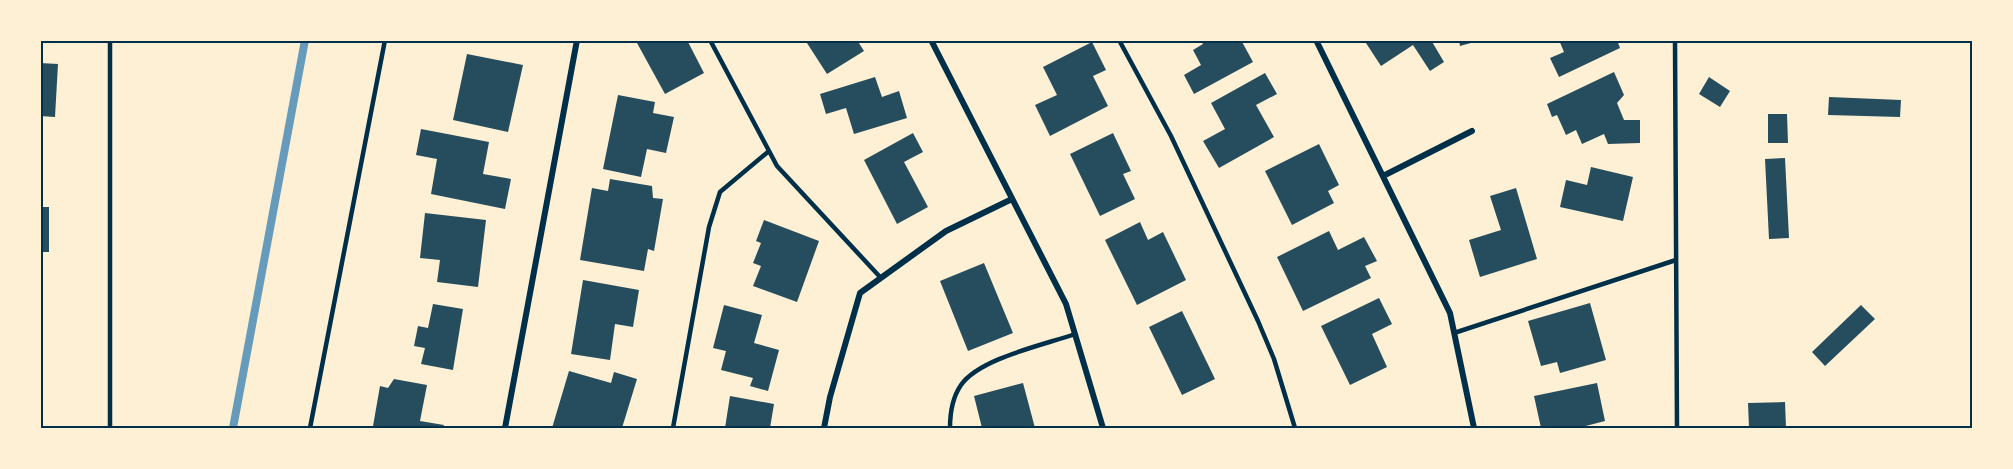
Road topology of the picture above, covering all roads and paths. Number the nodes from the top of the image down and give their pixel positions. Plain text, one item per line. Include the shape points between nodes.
1 (110, 40) edge
2 (385, 40) edge
3 (576, 40) edge
4 (710, 40) edge
5 (931, 40) edge
6 (1119, 40) edge
7 (1316, 40) edge
8 (1676, 40) edge
9 (1472, 130) dead end
10 (769, 151) junction
11 (1383, 176) junction
12 (1012, 199) junction
13 (1676, 260) junction
14 (881, 278) junction
15 (1454, 333) junction
16 (1075, 334) junction
17 (110, 429) edge
18 (310, 429) edge
19 (506, 429) edge
20 (673, 429) edge
21 (824, 429) edge
22 (950, 429) edge
23 (1103, 429) edge
24 (1294, 429) edge
25 (1474, 429) edge
26 (1677, 429) edge

1 - 17 lane
2 - 18 lane
3 - 19 street
4 - 10 lane
5 - 12 street
6 - 24 lane via 1171,136 1258,321 1274,359
7 - 11 street
8 - 13 lane
9 - 11 street
10 - 14 lane via 777,166
10 - 20 lane via 720,192 709,227
11 - 15 street via 1450,313
12 - 14 street via 945,231
12 - 16 street via 1066,304
13 - 15 lane
13 - 26 lane
14 - 21 street via 860,293
15 - 25 street
16 - 22 lane via 987,365 962,384 950,408
16 - 23 street

